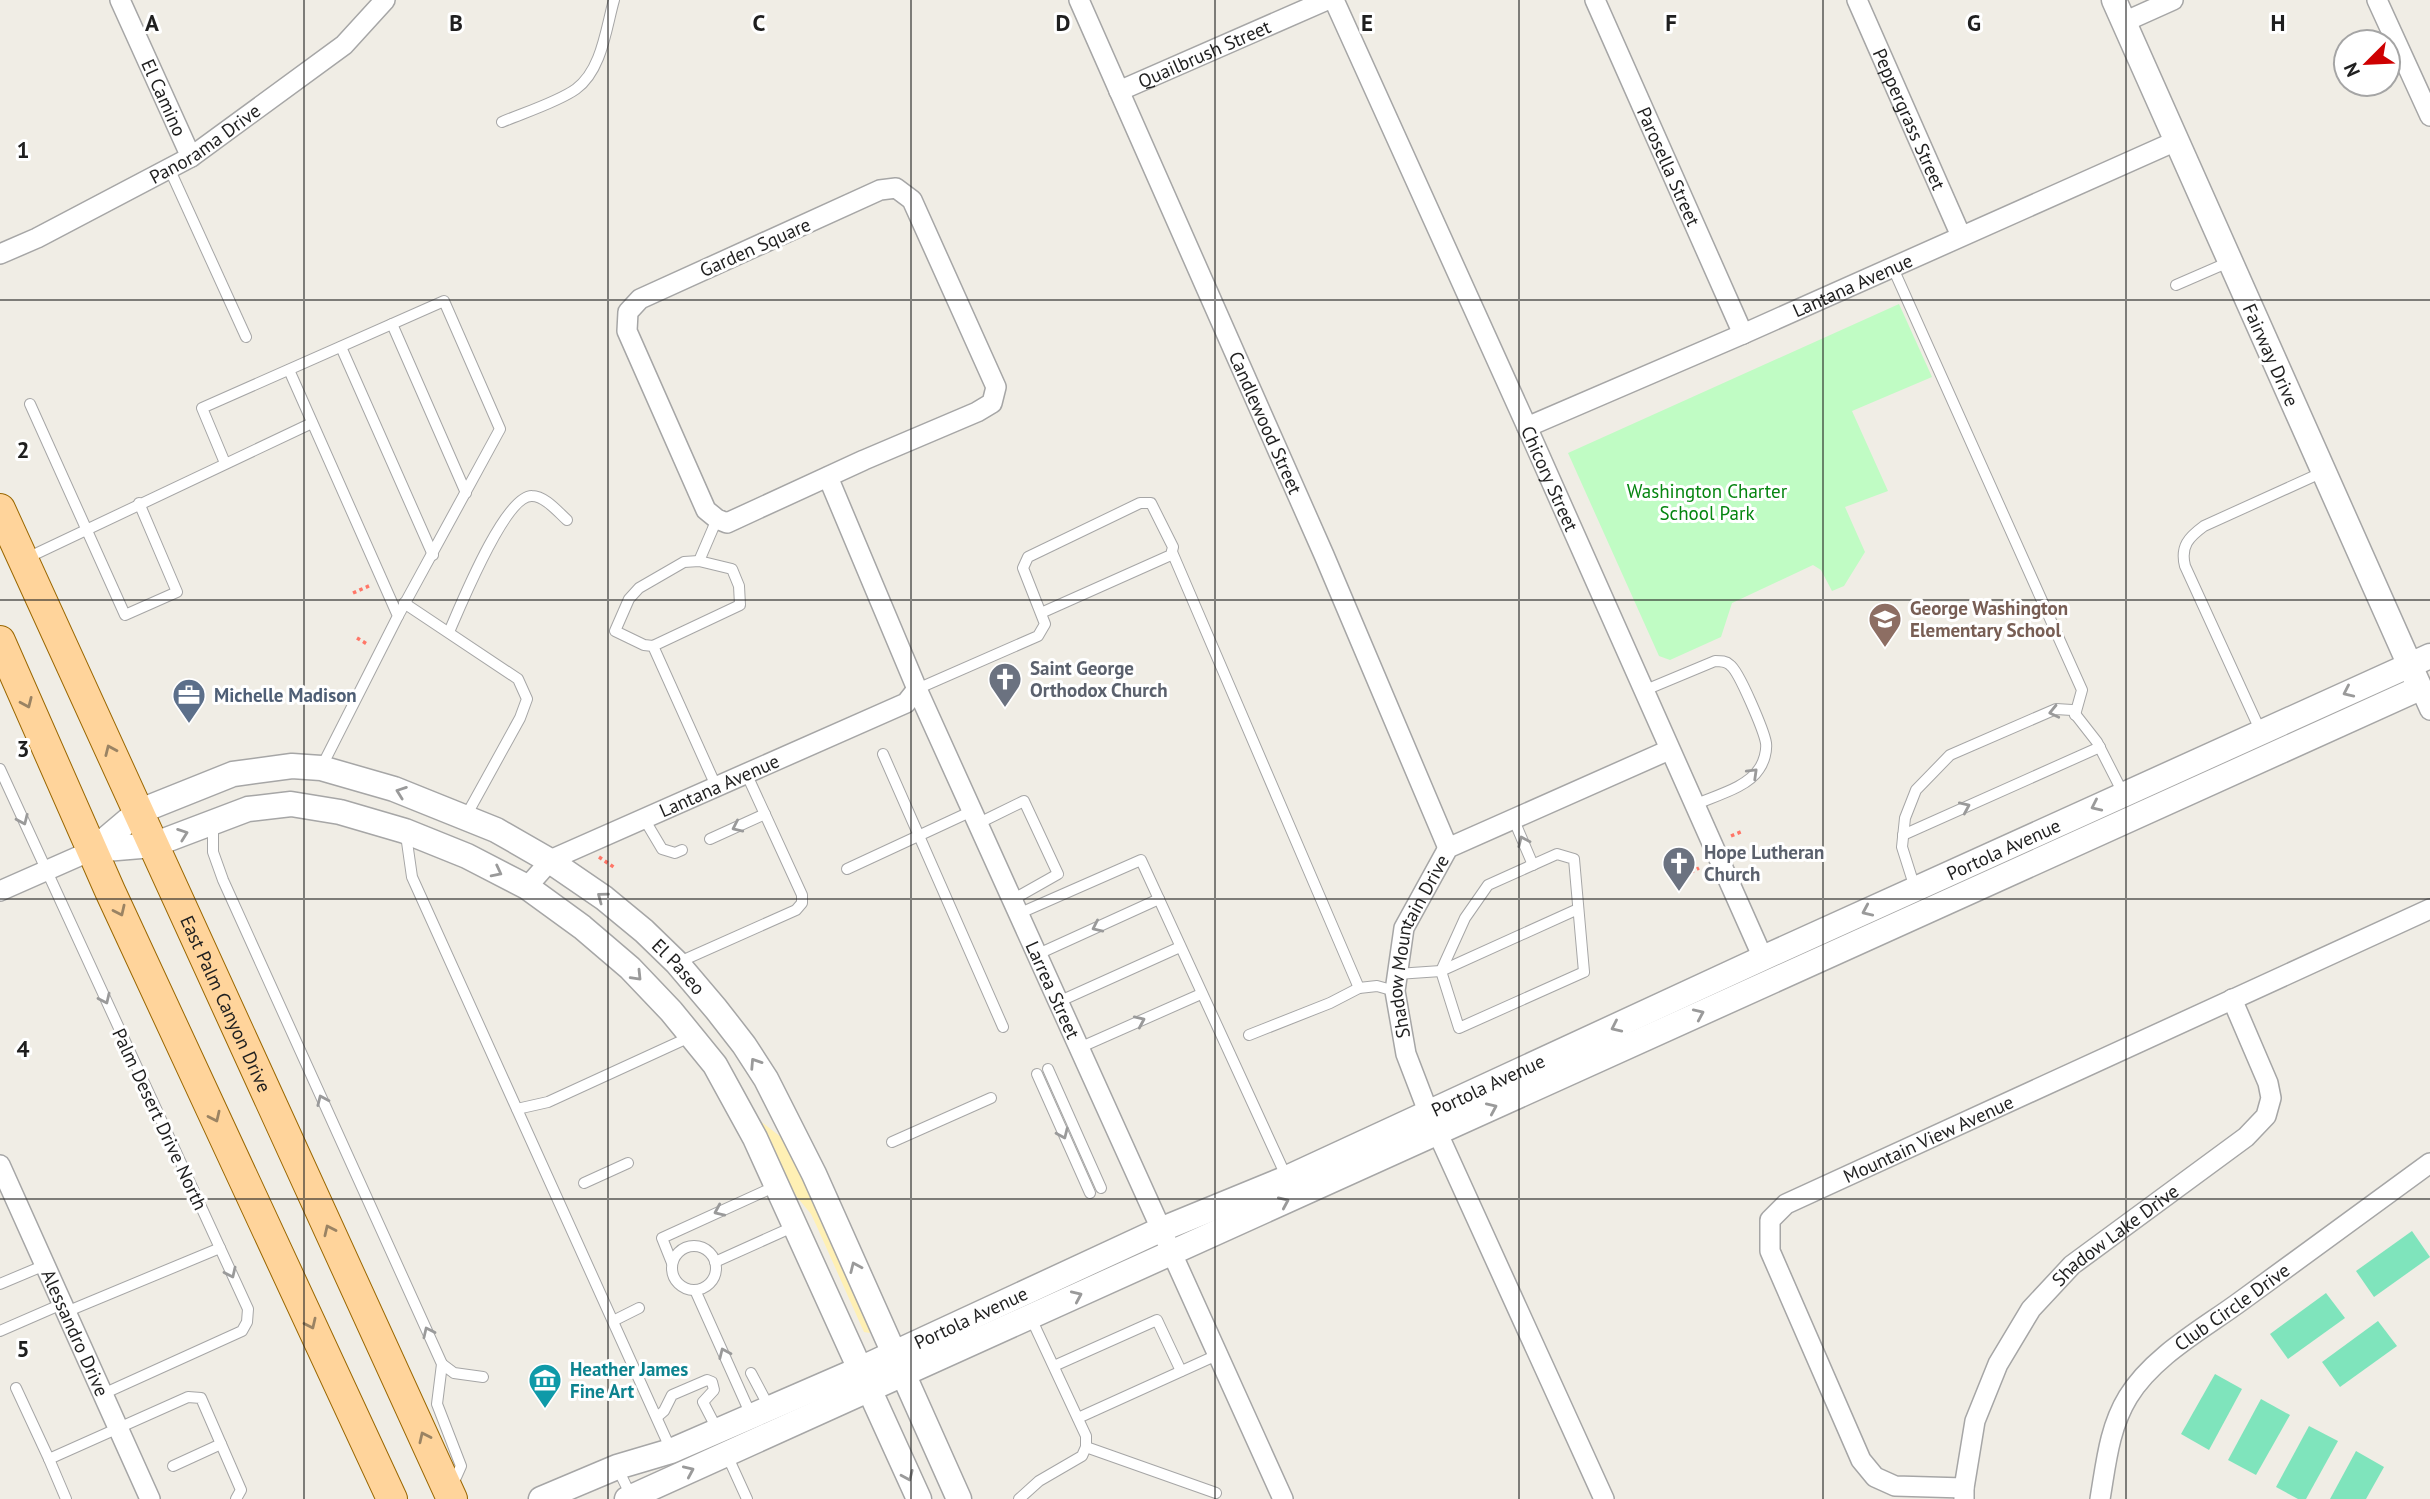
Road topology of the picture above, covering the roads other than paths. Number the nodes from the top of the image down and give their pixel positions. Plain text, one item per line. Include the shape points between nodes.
1 (120, 0) edge
2 (385, 0) edge
3 (614, 0) edge
4 (1079, 0) edge
5 (1327, 0) edge
6 (1334, 0) edge
7 (1595, 0) edge
8 (1857, 0) edge
9 (2173, 0) edge
10 (2377, 0) edge
11 (2119, 11) edge
12 (1119, 91) junction
13 (2430, 116) edge
14 (502, 122) dead end
15 (2176, 141) junction
16 (191, 157) junction
17 (169, 168) junction
18 (1961, 236) junction
19 (0, 254) edge
20 (2228, 261) junction
21 (1892, 266) junction
22 (2176, 285) dead end
23 (392, 324) junction
24 (1744, 334) junction
25 (246, 337) dead end
26 (341, 347) junction
27 (289, 370) junction
28 (30, 404) dead end
29 (312, 423) junction
30 (1527, 427) junction
31 (225, 463) junction
32 (2323, 472) junction
33 (828, 477) junction
34 (466, 493) junction
35 (139, 503) junction
36 (0, 509) edge
37 (717, 519) junction
38 (568, 520) dead end
39 (86, 529) junction
40 (13, 541) edge
41 (1171, 552) junction
42 (433, 555) junction
43 (699, 561) junction
44 (404, 603) junction
45 (1041, 613) junction
46 (398, 616) junction
47 (449, 632) junction
48 (0, 641) edge
49 (653, 646) junction
50 (2420, 660) edge
51 (917, 689) junction
52 (1643, 691) junction
53 (2425, 699) edge
54 (2075, 715) junction
55 (2261, 733) junction
56 (2100, 747) junction
57 (1669, 750) junction
58 (883, 754) dead end
59 (321, 768) junction
60 (0, 769) edge
61 (746, 773) junction
62 (716, 786) junction
63 (2124, 794) junction
64 (1694, 805) junction
65 (138, 812) junction
66 (765, 814) junction
67 (466, 816) junction
68 (643, 817) junction
69 (975, 817) junction
70 (1513, 818) junction
71 (213, 823) junction
72 (405, 831) junction
73 (920, 835) junction
74 (1903, 835) junction
75 (709, 839) dead end
76 (153, 845) junction
77 (1448, 848) junction
78 (93, 850) junction
79 (682, 850) dead end
80 (550, 861) junction
81 (1533, 864) junction
82 (847, 869) dead end
83 (46, 871) junction
84 (527, 887) junction
85 (1916, 889) junction
86 (0, 891) edge
87 (1158, 899) junction
88 (1015, 907) junction
89 (1578, 909) junction
90 (2430, 909) edge
91 (1180, 947) junction
92 (1036, 955) junction
93 (1763, 958) junction
94 (677, 963) junction
95 (1441, 971) junction
96 (1396, 983) junction
97 (1359, 988) junction
98 (1201, 994) junction
99 (2232, 999) junction
100 (1058, 1002) junction
101 (1003, 1027) dead end
102 (1249, 1035) dead end
103 (693, 1036) junction
104 (1078, 1048) junction
105 (715, 1065) junction
106 (1048, 1069) dead end
107 (1037, 1074) dead end
108 (991, 1098) dead end
109 (517, 1109) junction
110 (1433, 1123) junction
111 (789, 1124) junction
112 (892, 1142) dead end
113 (628, 1163) dead end
114 (2430, 1163) edge
115 (0, 1165) edge
116 (1287, 1178) junction
117 (584, 1183) dead end
118 (777, 1185) junction
119 (1101, 1188) dead end
120 (1090, 1193) dead end
121 (795, 1226) junction
122 (1160, 1230) junction
123 (220, 1248) junction
124 (1170, 1254) junction
125 (715, 1262) junction
126 (672, 1263) junction
127 (45, 1265) junction
128 (0, 1284) edge
129 (695, 1290) junction
130 (1015, 1296) junction
131 (64, 1308) junction
132 (639, 1308) dead end
133 (1031, 1317) junction
134 (613, 1321) junction
135 (0, 1331) edge
136 (1217, 1355) junction
137 (895, 1362) junction
138 (442, 1364) junction
139 (1054, 1366) junction
140 (1181, 1371) junction
141 (751, 1373) dead end
142 (483, 1377) dead end
143 (868, 1381) junction
144 (16, 1388) dead end
145 (103, 1394) junction
146 (760, 1412) junction
147 (657, 1417) junction
148 (1078, 1418) junction
149 (118, 1428) junction
150 (718, 1431) junction
151 (221, 1444) junction
152 (1086, 1447) junction
153 (740, 1448) junction
154 (671, 1451) junction
155 (49, 1459) junction
156 (173, 1466) dead end
157 (617, 1467) junction
158 (454, 1486) edge
159 (1216, 1493) dead end
160 (1964, 1494) edge
161 (630, 1498) edge
162 (66, 1499) edge
163 (150, 1499) edge
164 (236, 1499) edge
165 (392, 1499) edge
166 (541, 1499) edge
167 (747, 1499) edge
168 (919, 1499) edge
169 (959, 1499) edge
170 (1019, 1499) edge
171 (1283, 1499) edge
172 (1604, 1499) edge
173 (2100, 1499) edge

1 - 16 street, El Camino
2 - 16 street, Panorama Drive via 344,45
3 - 14 lane via 598,56 578,88
4 - 12 street, Candlewood Street
5 - 12 street, Quailbrush Street
6 - 30 street, Chicory Street
7 - 24 street, Parosella Street
8 - 18 street, Peppergrass Street
9 - 11 street
10 - 13 street
11 - 15 street, Fairway Drive
12 - 77 street, Candlewood Street via 1319,542
15 - 18 street, Lantana Avenue
15 - 20 street, Fairway Drive
16 - 17 street, Panorama Drive
17 - 19 street, Panorama Drive
17 - 25 lane
18 - 21 street, Lantana Avenue
20 - 22 lane
20 - 32 street, Fairway Drive
21 - 24 street, Lantana Avenue
21 - 54 lane via 2082,690
23 - 26 lane
23 - 34 lane
23 - 34 lane via 444,301 478,378 500,429
24 - 30 street, Lantana Avenue
26 - 27 lane
26 - 42 lane
27 - 29 lane
27 - 31 lane via 202,408
28 - 39 lane
29 - 31 lane
29 - 46 lane
30 - 52 street, Chicory Street
31 - 35 lane
32 - 50 street, Fairway Drive
32 - 55 lane via 2204,526 2183,547 2185,566
33 - 37 street, Garden Square via 727,523
33 - 37 street, Garden Square via 977,412 992,403 996,387 912,200 896,188 880,190 640,299 628,312 627,331 706,510
33 - 51 street, Larrea Street
34 - 42 lane
35 - 39 lane
35 - 39 lane via 177,592 125,615
36 - 40 main road, East Palm Canyon Drive
37 - 43 lane
38 - 47 lane via 535,496 516,504 499,527
39 - 40 lane
65 -> 40 main road, East Palm Canyon Drive
41 - 45 lane
41 - 45 lane via 1173,547 1151,503 1140,503 1028,557 1023,568
41 - 97 lane
42 - 44 lane
43 - 49 lane via 684,562 660,574 629,599 615,631
43 - 49 lane via 732,569 740,586 740,605
44 - 46 lane
44 - 47 lane
45 - 51 lane via 1045,624 1038,636
46 - 59 lane
47 - 67 lane via 518,679 527,699
48 -> 78 main road
49 - 62 lane
50 - 53 street, Fairway Drive
50 -> 55 street, Portola Avenue
51 - 61 street, Lantana Avenue via 906,703
51 - 69 street, Larrea Street
52 - 57 street, Chicory Street
64 -> 52 lane via 1753,776 1765,755 1764,734 1736,670 1715,661
110 -> 53 street, Portola Avenue
54 - 56 lane
54 -> 74 lane via 2071,710 2056,709 1950,755 1916,790
55 - 63 street, Portola Avenue
56 - 63 lane
74 -> 56 lane
57 - 64 street, Chicory Street
57 - 70 street, Shadow Mountain Drive
58 - 73 lane
59 - 65 street, El Paseo via 292,766 233,774
67 -> 59 street, El Paseo
60 -> 83 lane, Palm Desert Drive North
61 - 62 street, Lantana Avenue
61 - 66 lane
62 - 68 street, Lantana Avenue
63 -> 85 street, Portola Avenue
64 - 93 street, Chicory Street
65 - 76 main road, East Palm Canyon Drive
65 - 78 street, El Paseo
66 -> 75 lane
66 - 94 lane via 802,903 796,910
67 - 80 street, El Paseo
68 - 79 lane via 662,849
68 - 80 street, Lantana Avenue
69 - 73 lane
69 - 88 street, Larrea Street
69 - 88 lane via 1024,801 1058,874
70 - 77 street, Shadow Mountain Drive
81 -> 70 lane
71 - 72 street, El Paseo via 247,809 291,804 341,812
76 -> 71 street, El Paseo
138 -> 71 lane via 220,873 213,852
72 -> 84 street, El Paseo
72 - 109 lane via 412,877
73 - 82 lane
73 - 101 lane
74 - 85 lane via 1902,847
76 - 78 street, El Paseo
158 -> 76 main road, East Palm Canyon Drive
77 - 96 street, Shadow Mountain Drive via 1404,928
78 - 83 street
78 -> 165 main road
80 - 84 street, Lantana Avenue
94 -> 80 street, El Paseo via 604,898
81 - 89 lane via 1557,854 1574,859
81 - 95 lane via 1488,885 1465,919
83 - 86 street
83 -> 123 lane, Palm Desert Drive North
84 -> 103 street, El Paseo via 630,968
85 -> 93 street, Portola Avenue
87 - 88 lane via 1141,860
87 - 91 lane
87 -> 92 lane
88 - 92 street, Larrea Street
89 - 95 lane
89 - 95 lane via 1584,972 1459,1028
90 - 99 street, Mountain View Avenue
91 - 98 lane
91 - 100 lane
92 - 100 street, Larrea Street
93 -> 110 street, Portola Avenue
111 -> 94 street, El Paseo via 744,1045
95 - 96 lane
96 - 97 lane
96 - 110 street, Shadow Mountain Drive via 1406,1054
97 - 102 lane
104 -> 98 lane
98 - 116 lane
99 - 160 street, Shadow Lake Drive via 2268,1083 2271,1098 2266,1116 2246,1137 2071,1265 2031,1309 1998,1364 1975,1421
99 - 160 street, Mountain View Avenue via 1786,1204 1770,1220 1770,1251 1861,1460 1875,1477 1895,1486
100 - 104 street, Larrea Street
103 - 105 street, El Paseo
103 - 109 lane via 548,1102
104 - 122 street, Larrea Street
105 - 111 street via 739,1081 763,1115
105 - 118 street, El Paseo
106 - 119 lane
107 -> 120 lane
108 - 112 lane
109 - 134 lane
110 - 116 street, Portola Avenue
124 -> 110 street, Portola Avenue
110 - 172 street, Shadow Mountain Drive
137 -> 111 street, El Paseo
113 - 117 lane
114 - 173 street, Club Circle Drive via 2182,1344 2139,1382 2115,1426
115 - 127 street, Alessandro Drive
116 - 122 street, Portola Avenue
118 - 121 street, El Paseo
118 -> 126 lane via 662,1238
121 - 125 lane
121 - 143 street, El Paseo
122 - 124 street, Larrea Street
122 - 130 street, Portola Avenue
123 - 131 lane
123 -> 145 lane, Palm Desert Drive North via 248,1309 242,1331
133 -> 124 street, Portola Avenue
124 - 136 street, Larrea Street
125 - 126 lane via 708,1250 693,1245 680,1250
125 - 129 lane via 713,1284
126 - 129 lane via 678,1283
127 - 128 lane
127 - 131 street, Alessandro Drive
146 -> 129 lane
130 - 133 lane
130 - 137 street, Portola Avenue
131 - 135 lane
131 - 145 street, Alessandro Drive
132 - 134 lane
133 - 137 street, Portola Avenue
133 - 139 lane
134 - 147 lane
136 - 140 lane
136 - 171 street, Larrea Street
137 - 143 street, Portola Avenue
137 - 169 street, El Paseo
138 - 142 lane via 454,1373
138 - 158 lane via 437,1404
139 - 140 lane via 1157,1320
139 - 148 lane
140 - 148 lane
141 - 146 lane
143 - 146 street, Portola Avenue
143 - 153 street via 778,1419
143 -> 168 street, El Paseo
144 - 155 lane
145 - 149 street, Alessandro Drive
146 - 150 street, Portola Avenue
146 - 153 street via 756,1428 740,1438
147 - 150 lane via 672,1395 707,1380 714,1390 703,1402
147 - 154 lane
148 - 152 lane
149 - 151 lane via 188,1397 201,1398
149 - 155 lane
149 - 163 street, Alessandro Drive
150 - 153 lane
150 - 154 street, Portola Avenue
151 - 156 lane
151 - 164 lane via 241,1490
152 - 159 lane
152 - 170 lane via 1082,1457 1039,1481
161 -> 153 street
153 - 167 lane
154 - 157 street, Portola Avenue
155 - 162 lane
157 - 161 lane
157 - 166 street, Portola Avenue

